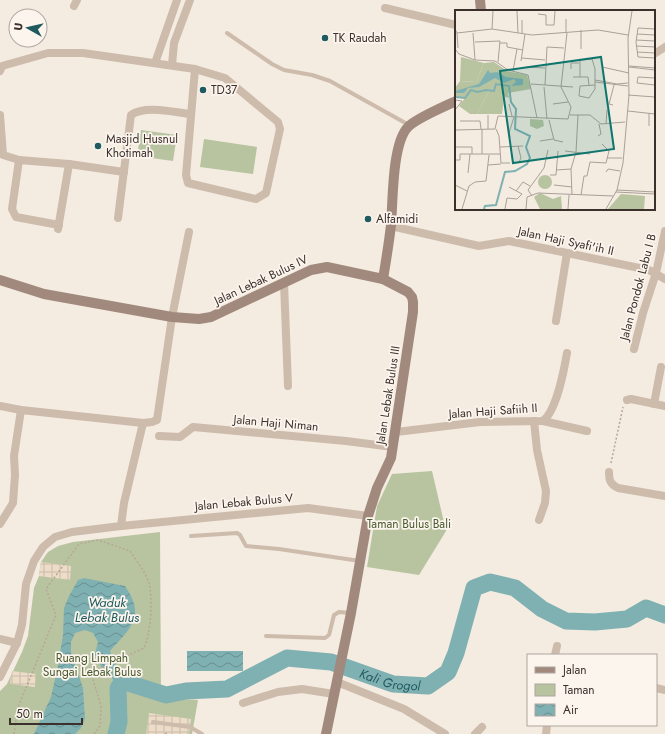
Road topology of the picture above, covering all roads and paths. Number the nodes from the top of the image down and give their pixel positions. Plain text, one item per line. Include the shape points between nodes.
1 (176, 0) edge
2 (190, 0) edge
3 (480, 0) edge
4 (385, 8) dead end
5 (481, 10) edge
6 (455, 25) edge
7 (227, 34) dead end
8 (163, 40) junction
9 (174, 43) junction
10 (665, 47) edge
11 (655, 53) edge
12 (155, 63) junction
13 (172, 65) junction
14 (195, 69) junction
15 (0, 71) edge
16 (455, 102) edge
17 (190, 114) junction
18 (0, 115) edge
19 (409, 125) junction
20 (19, 160) junction
21 (70, 164) junction
22 (124, 172) junction
23 (118, 218) dead end
24 (391, 226) junction
25 (665, 231) edge
26 (189, 232) dead end
27 (567, 253) junction
28 (656, 274) junction
29 (383, 279) junction
30 (665, 279) edge
31 (0, 280) edge
32 (284, 283) junction
33 (172, 317) junction
34 (556, 321) dead end
35 (634, 349) dead end
36 (567, 353) dead end
37 (661, 367) dead end
38 (288, 386) dead end
39 (627, 400) joint
40 (654, 404) junction
41 (0, 406) edge
42 (665, 406) edge
43 (21, 410) junction
44 (538, 421) junction
45 (143, 423) junction
46 (396, 432) junction
47 (587, 432) dead end
48 (159, 436) dead end
49 (393, 447) junction
50 (609, 472) joint
51 (665, 496) edge
52 (368, 516) junction
53 (539, 520) dead end
54 (0, 524) edge
55 (121, 526) junction
56 (191, 536) dead end
57 (360, 561) junction
58 (351, 613) junction
59 (266, 636) dead end
60 (0, 639) edge
61 (17, 643) junction
62 (0, 677) edge
63 (338, 678) junction
64 (334, 694) junction
65 (243, 703) dead end
66 (153, 722) dead end
67 (482, 727) dead end
68 (14, 734) edge
69 (94, 734) edge
70 (202, 734) edge
71 (326, 734) edge
72 (445, 734) edge
73 (475, 734) edge

1 - 8 street
2 - 9 street
3 - 5 street
4 - 6 street
7 - 19 lane via 284,70 330,81
8 - 9 street
8 - 12 street
9 - 13 street
10 - 11 street
12 - 13 street
12 - 15 street via 83,52 48,52 2,66
13 - 14 street
14 - 17 street
14 - 17 street via 225,78 278,122 280,129 266,193 256,199 188,183 186,175
16 - 19 street
17 - 22 street via 151,110 137,111 131,115
18 - 20 street via 3,155
19 - 24 street via 402,133 399,144
20 - 21 street
20 - 21 street via 12,209 16,217 58,227
21 - 22 street
22 - 23 street
24 - 27 street, Jalan Haji Syafi'ih II via 479,246 509,241
24 - 29 street
25 - 28 street, Jalan Pondok Labu I B
26 - 33 street
27 - 28 street, Jalan Haji Syafi'ih II via 649,270
27 - 34 street
28 - 30 street, Jalan Haji Syafi'ih II
28 - 35 street, Jalan Pondok Labu I B
29 - 32 street, Jalan Lebak Bulus IV via 327,267 311,270
29 - 46 street, Jalan Lebak Bulus III via 408,292 413,302
31 - 33 street, Jalan Lebak Bulus IV via 44,294
32 - 33 street, Jalan Lebak Bulus IV via 211,317
32 - 38 street
33 - 45 street via 158,417 155,422
36 - 44 street, Jalan Haji Safiih II via 557,396 546,417
37 - 40 street
39 - 40 street
39 - 50 path via 621,409
40 - 42 street
41 - 43 street
43 - 45 street
43 - 54 street via 14,456 13,502
44 - 46 street, Jalan Haji Safiih II via 503,420
44 - 47 street
44 - 53 street via 537,450 546,491
45 - 55 street
46 - 49 street, Jalan Lebak Bulus III
48 - 49 street, Jalan Haji Niman via 180,437 193,427
49 - 52 street, Jalan Lebak Bulus III via 391,458 376,488
50 - 51 street via 609,481 618,488
52 - 55 street, Jalan Lebak Bulus V via 308,508
52 - 57 street, Jalan Lebak Bulus III
55 - 61 street, Jalan Lebak Bulus V via 72,532 55,537 43,547 34,561 26,584 22,625
56 - 57 lane via 237,533 246,546
57 - 58 street, Jalan Lebak Bulus III
58 - 59 lane via 339,612 334,615 329,635 324,638
58 - 63 street, Jalan Lebak Bulus III
60 - 61 street
61 - 62 street, Jalan Lebak Bulus V
63 - 64 street, Jalan Lebak Bulus III
63 - 72 street via 404,709
64 - 65 street via 302,689 278,692
64 - 71 street, Jalan Lebak Bulus III
66 - 70 lane via 190,727
67 - 73 street
68 - 69 path via 18,707 56,615 46,589 79,544 98,540 130,551 148,583 150,603 148,637 144,648 91,673 101,706 100,726

